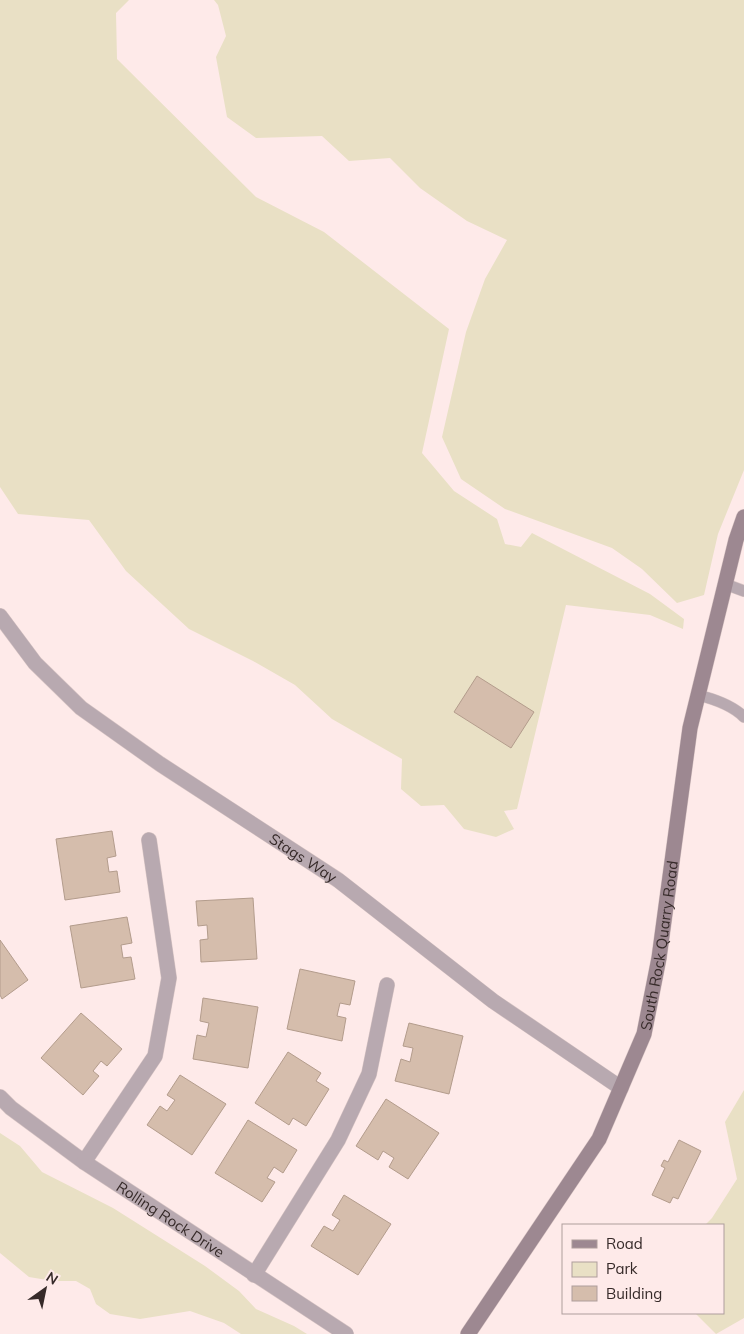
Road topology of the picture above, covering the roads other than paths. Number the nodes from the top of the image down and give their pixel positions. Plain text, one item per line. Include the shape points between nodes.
1 (744, 517) edge
2 (725, 584) junction
3 (744, 591) edge
4 (0, 616) edge
5 (698, 695) junction
6 (744, 717) edge
7 (149, 840) dead end
8 (387, 985) dead end
9 (621, 1088) junction
10 (0, 1097) edge
11 (84, 1162) junction
12 (254, 1274) junction
13 (346, 1334) edge
14 (468, 1334) edge

1 - 2 street, South Rock Quarry Road
2 - 3 lane
2 - 5 street, South Rock Quarry Road
4 - 9 street, Stags Way via 35,663 81,708 160,764 338,880 493,1001
5 - 6 lane via 737,710
5 - 9 street, South Rock Quarry Road via 690,728 659,958 644,1034
7 - 11 street via 169,978 154,1056
8 - 12 street via 369,1074 338,1140
9 - 14 street, South Rock Quarry Road via 599,1139
10 - 11 street, Rolling Rock Drive
11 - 12 street, Rolling Rock Drive
12 - 13 street, Rolling Rock Drive

